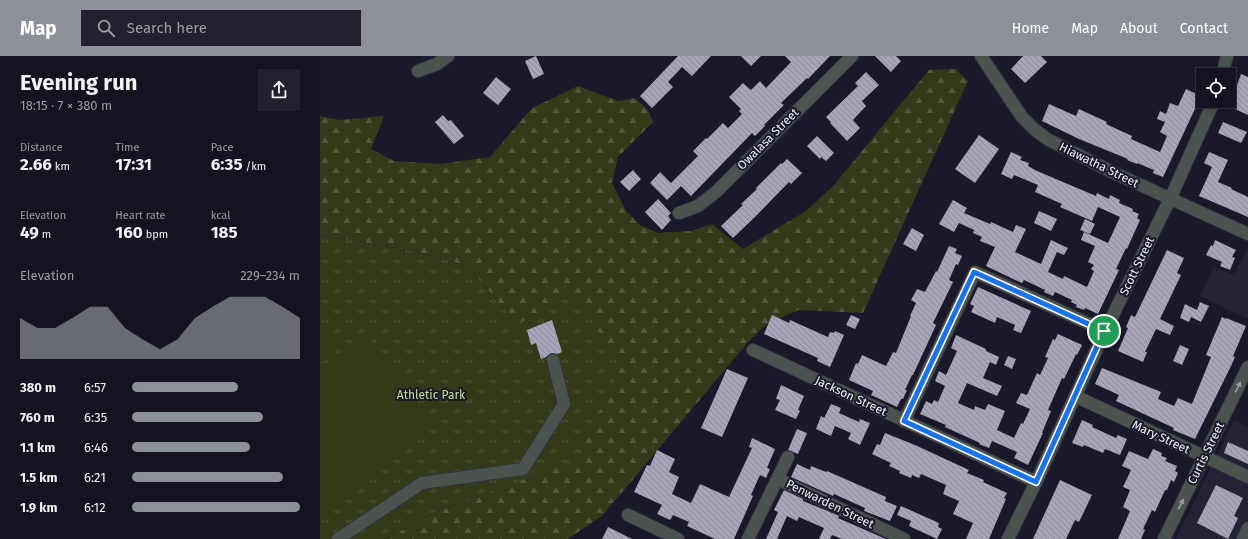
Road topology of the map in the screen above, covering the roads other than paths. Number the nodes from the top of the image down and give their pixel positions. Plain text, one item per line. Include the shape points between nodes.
1 (448, 56) edge
2 (852, 56) edge
3 (981, 56) edge
4 (1227, 56) edge
5 (1224, 68) edge
6 (418, 71) dead end
7 (1211, 108) edge
8 (1170, 198) junction
9 (679, 213) dead end
10 (1248, 234) edge
11 (1104, 331) junction
12 (753, 350) dead end
13 (553, 360) dead end
14 (1248, 366) edge
15 (1075, 396) junction
16 (904, 421) junction
17 (788, 457) dead end
18 (1204, 457) junction
19 (1248, 477) edge
20 (778, 479) junction
21 (1036, 482) junction
22 (628, 515) dead end
23 (1248, 528) edge
24 (338, 539) edge
25 (678, 539) edge
26 (748, 539) edge
27 (904, 539) edge
28 (1008, 539) edge
29 (1164, 539) edge
30 (1243, 539) edge

1 - 6 street via 437,64
2 - 9 street, Owalasa Street via 716,192 698,206
3 - 8 street, Hiawatha Street via 1022,117 1040,134 1088,160
4 - 5 street
7 - 8 street, Scott Street
8 - 10 street, Hiawatha Street
8 - 11 street, Scott Street
11 - 15 street, Scott Street
11 - 16 street via 974,272
12 - 16 street, Jackson Street
13 - 24 street via 564,404 523,469 422,483
18 -> 14 street, Curtis Street
15 - 18 street, Mary Street
15 - 21 street, Scott Street via 1053,456
16 - 21 street, Jackson Street
17 - 20 street
18 - 19 street, Mary Street
29 -> 18 street, Curtis Street
20 - 26 street
20 - 27 street, Penwarden Street
21 - 28 street, Scott Street
22 - 25 street
23 - 30 street

